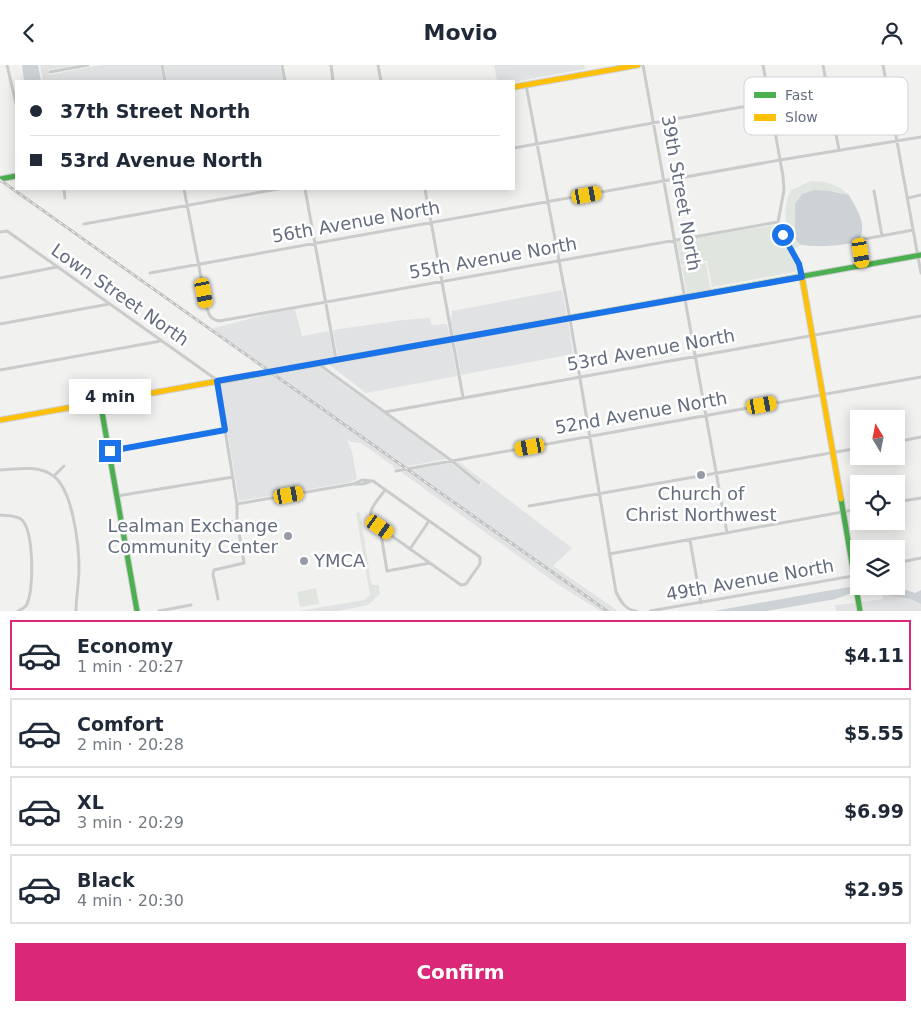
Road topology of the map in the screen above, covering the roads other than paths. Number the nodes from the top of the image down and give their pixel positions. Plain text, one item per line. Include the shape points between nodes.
1 (7, 65) edge
2 (88, 65) edge
3 (162, 65) edge
4 (282, 65) edge
5 (331, 65) edge
6 (378, 65) edge
7 (638, 65) edge
8 (643, 65) edge
9 (614, 67) edge
10 (50, 72) dead end
11 (165, 80) edge
12 (285, 80) edge
13 (333, 80) edge
14 (381, 80) edge
15 (526, 84) junction
16 (515, 87) edge
17 (15, 100) edge
18 (744, 106) edge
19 (654, 122) junction
20 (775, 135) edge
21 (836, 135) edge
22 (896, 135) edge
23 (921, 137) edge
24 (897, 141) junction
25 (537, 144) junction
26 (515, 148) edge
27 (839, 150) junction
28 (780, 160) junction
29 (15, 177) edge
30 (0, 179) edge
31 (665, 181) junction
32 (64, 190) edge
33 (184, 190) edge
34 (272, 190) edge
35 (305, 190) edge
36 (425, 190) edge
37 (874, 191) dead end
38 (921, 195) edge
39 (65, 198) dead end
40 (908, 198) junction
41 (549, 202) junction
42 (187, 205) junction
43 (778, 221) junction
44 (431, 223) junction
45 (84, 224) dead end
46 (914, 231) junction
47 (0, 232) edge
48 (882, 236) junction
49 (675, 239) junction
50 (314, 243) junction
51 (919, 256) edge
52 (559, 260) junction
53 (198, 265) junction
54 (863, 266) junction
55 (58, 267) junction
56 (150, 273) dead end
57 (921, 273) edge
58 (802, 277) junction
59 (0, 278) edge
60 (441, 281) junction
61 (685, 298) junction
62 (325, 302) junction
63 (110, 304) junction
64 (921, 316) edge
65 (570, 319) junction
66 (0, 324) edge
67 (812, 336) junction
68 (452, 339) junction
69 (162, 341) junction
70 (695, 357) junction
71 (336, 359) junction
72 (316, 363) junction
73 (0, 370) edge
74 (579, 377) junction
75 (921, 377) edge
76 (217, 381) junction
77 (822, 395) junction
78 (463, 397) junction
79 (100, 401) junction
80 (385, 412) junction
81 (705, 416) junction
82 (0, 420) edge
83 (225, 430) junction
84 (589, 436) junction
85 (921, 437) edge
86 (905, 440) edge
87 (850, 450) edge
88 (110, 451) junction
89 (832, 453) junction
90 (452, 461) junction
91 (64, 466) dead end
92 (0, 470) edge
93 (396, 471) dead end
94 (716, 474) junction
95 (54, 476) junction
96 (233, 477) junction
97 (479, 483) dead end
98 (385, 490) junction
99 (599, 495) junction
100 (117, 496) junction
101 (921, 497) edge
102 (905, 500) edge
103 (237, 504) junction
104 (529, 506) dead end
105 (850, 511) edge
106 (842, 512) junction
107 (0, 515) edge
108 (237, 521) junction
109 (430, 521) junction
110 (204, 527) dead end
111 (380, 527) junction
112 (727, 533) junction
113 (690, 540) junction
114 (410, 549) junction
115 (609, 554) junction
116 (850, 556) edge
117 (921, 558) edge
118 (905, 561) edge
119 (430, 563) junction
120 (850, 579) edge
121 (857, 595) edge
122 (218, 599) dead end
123 (701, 603) junction
124 (191, 605) dead end
125 (18, 611) edge
126 (76, 611) edge
127 (137, 611) edge
128 (159, 611) edge
129 (636, 611) edge
130 (650, 611) edge
131 (860, 611) edge

1 - 17 street
2 - 10 street
3 - 11 street
4 - 12 street
5 - 13 street
6 - 14 street
7 - 9 main road
8 - 19 street, 39th Street North
9 - 15 main road
15 - 16 main road
15 - 25 street
18 - 19 street
19 - 25 street
19 - 31 street, 39th Street North
20 - 28 street
21 - 27 street
22 - 24 street
23 - 24 street, 56th Avenue North
24 - 27 street, 56th Avenue North
24 - 40 street
25 - 26 street
25 - 41 street
27 - 28 street, 56th Avenue North
28 - 31 street, 56th Avenue North
28 - 43 street via 784,190
29 - 30 main road
31 - 41 street, 56th Avenue North
31 - 49 street, 39th Street North
32 - 39 street
33 - 42 street
34 - 42 street
35 - 50 street
36 - 44 street
37 - 48 street
38 - 40 street
40 - 46 street
41 - 44 street, 56th Avenue North
41 - 52 street
42 - 45 street
42 - 53 street
43 - 49 street, 55th Avenue North
43 - 58 street
44 - 50 street, 56th Avenue North
44 - 60 street
46 - 48 street
46 - 51 street
47 - 55 street, Lown Street North via 7,231
48 - 54 street via 859,240
49 - 52 street, 55th Avenue North
49 - 61 street, 39th Street North
50 - 53 street, 56th Avenue North
50 - 62 street
51 - 54 main road
51 - 57 street
52 - 60 street, 55th Avenue North
52 - 65 street
53 - 56 street, 56th Avenue North
53 - 62 street, 55th Avenue North via 209,315 219,321
54 - 58 main road
55 - 59 street
55 - 63 street, Lown Street North
58 - 61 main road
58 - 67 main road
60 - 62 street, 55th Avenue North
60 - 68 street
61 - 65 main road
61 - 70 street, 39th Street North
62 - 71 street
63 - 66 street
63 - 69 street, Lown Street North
64 - 67 street, 53rd Avenue North
65 - 68 main road
65 - 74 street
67 - 70 street, 53rd Avenue North
67 - 77 main road
68 - 71 main road
68 - 78 street
69 - 73 street
69 - 76 street, Lown Street North
70 - 74 street, 53rd Avenue North
70 - 81 street, 39th Street North
71 - 72 main road
72 - 76 main road
72 - 80 street
74 - 78 street, 53rd Avenue North
74 - 84 street
75 - 77 street, 52nd Avenue North
76 - 79 main road
76 - 83 street
77 - 81 street, 52nd Avenue North
77 - 89 main road
78 - 80 street, 53rd Avenue North
79 - 82 main road
79 - 88 main road
80 - 90 street
81 - 84 street, 52nd Avenue North
81 - 94 street, 39th Street North
83 - 88 street
83 - 96 street
84 - 90 street, 52nd Avenue North
84 - 99 street
85 - 86 street
87 - 89 street
88 - 100 main road
89 - 94 street
89 - 106 main road
90 - 93 street, 52nd Avenue North
90 - 97 street
91 - 95 street
92 - 95 street via 32,468
94 - 99 street
94 - 112 street, 39th Street North
95 - 126 street via 64,489 75,531 79,570
96 - 100 street
96 - 103 street
98 - 103 street via 372,481 362,480
98 - 109 street
98 - 111 street via 370,513 370,520
99 - 104 street
99 - 115 street
100 - 127 main road
101 - 102 street
103 - 108 street
105 - 106 street
106 - 112 street
106 - 116 main road
107 - 125 street via 16,516 22,520 28,534 33,570 30,596 26,606
108 - 110 street
108 - 122 street via 244,563 214,570
109 - 114 street
109 - 119 street via 481,560 464,585
111 - 114 street
111 - 119 street via 386,571
112 - 113 street
113 - 115 street
113 - 123 street
114 - 119 street
115 - 129 street via 616,591 622,603
117 - 118 street
120 - 123 street, 49th Avenue North
121 - 131 main road
123 - 130 street, 49th Avenue North
124 - 128 street

